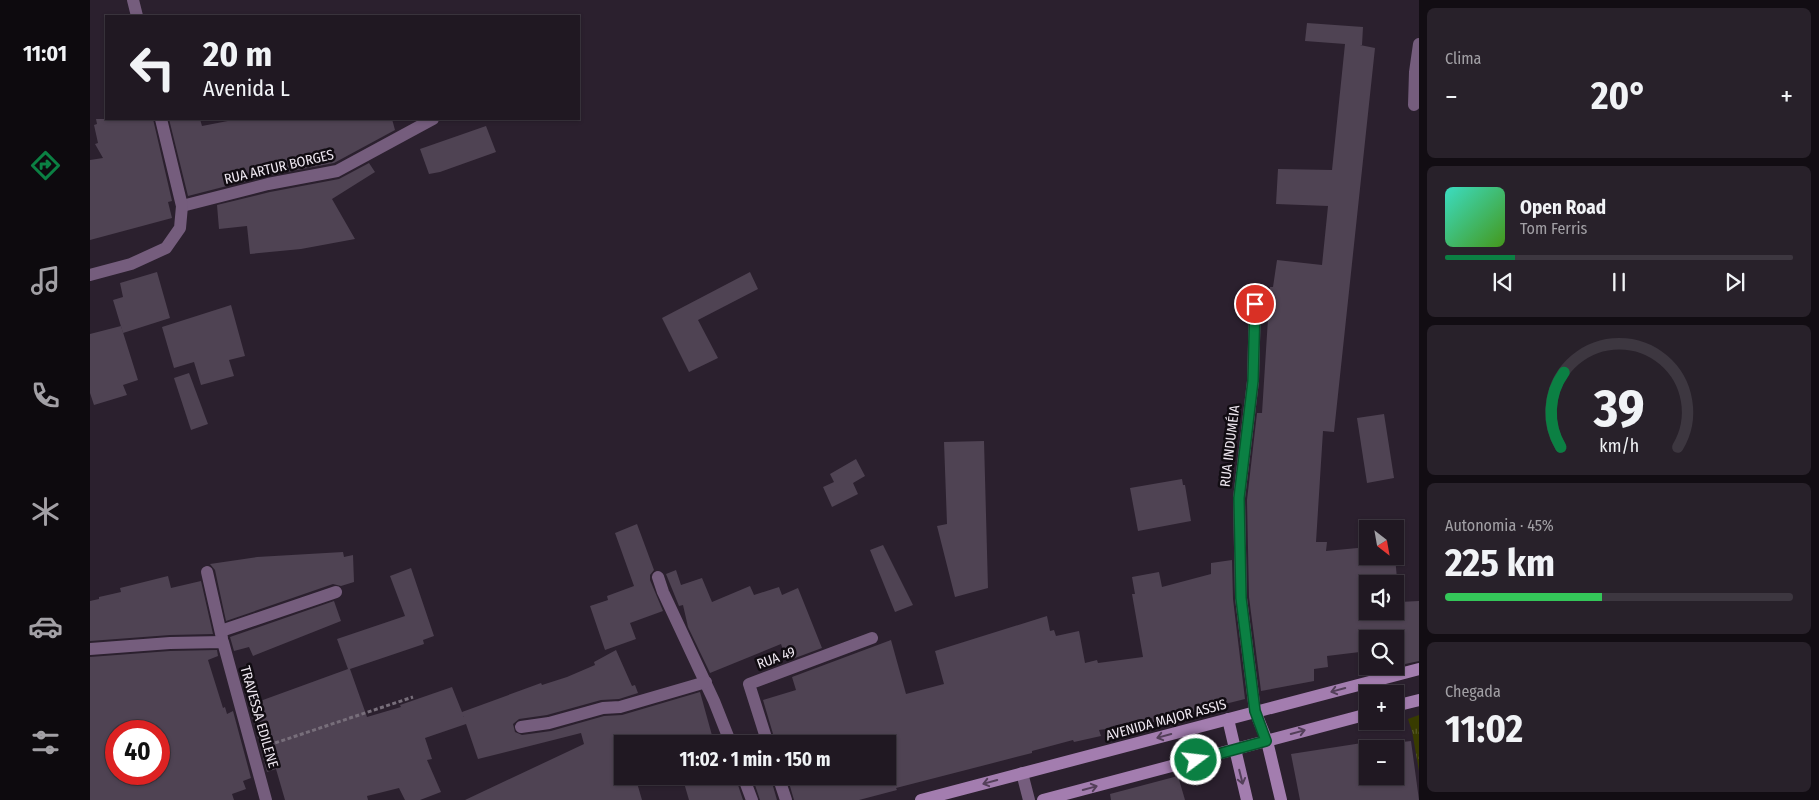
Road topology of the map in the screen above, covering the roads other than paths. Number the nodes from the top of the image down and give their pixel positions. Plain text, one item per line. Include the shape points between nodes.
1 (133, 0) edge
2 (137, 15) edge
3 (1419, 44) edge
4 (1414, 105) dead end
5 (161, 120) edge
6 (431, 120) edge
7 (182, 206) junction
8 (90, 275) edge
9 (1255, 304) dead end
10 (207, 572) dead end
11 (658, 576) dead end
12 (336, 592) dead end
13 (222, 636) junction
14 (872, 638) dead end
15 (90, 649) edge
16 (1419, 668) edge
17 (706, 682) junction
18 (1419, 700) edge
19 (1404, 704) edge
20 (1255, 711) junction
21 (1359, 716) edge
22 (1228, 719) junction
23 (521, 727) dead end
24 (727, 735) edge
25 (765, 735) edge
26 (1266, 741) junction
27 (1234, 750) junction
28 (1022, 773) junction
29 (746, 785) edge
30 (781, 785) edge
31 (266, 800) edge
32 (752, 800) edge
33 (786, 800) edge
34 (921, 800) edge
35 (1029, 800) edge
36 (1043, 800) edge
37 (1247, 800) edge
38 (1281, 800) edge

1 - 2 street
3 - 4 street
5 - 7 street
6 - 7 street, RUA ARTUR BORGES via 337,171 268,184
7 - 8 street via 180,228 166,248 131,264
9 - 20 street, RUA INDUMÉIA via 1253,381 1239,498 1241,598
10 - 13 street, TRAVESSA EDILENE
11 - 17 street
12 - 13 street
13 - 15 street
13 - 31 street, TRAVESSA EDILENE
14 - 25 street, RUA 49 via 749,684
16 -> 20 street, AVENIDA MAJOR ASSIS
17 - 23 street via 620,708 603,708
17 - 24 street
18 - 19 street
20 - 22 street, AVENIDA MAJOR ASSIS
20 - 26 street
26 -> 21 street
22 - 27 street
22 -> 28 street, AVENIDA MAJOR ASSIS
26 - 27 street
26 - 38 street
36 -> 27 street
27 -> 37 street
28 -> 34 street, AVENIDA MAJOR ASSIS
28 - 35 street
29 - 32 street
30 - 33 street

